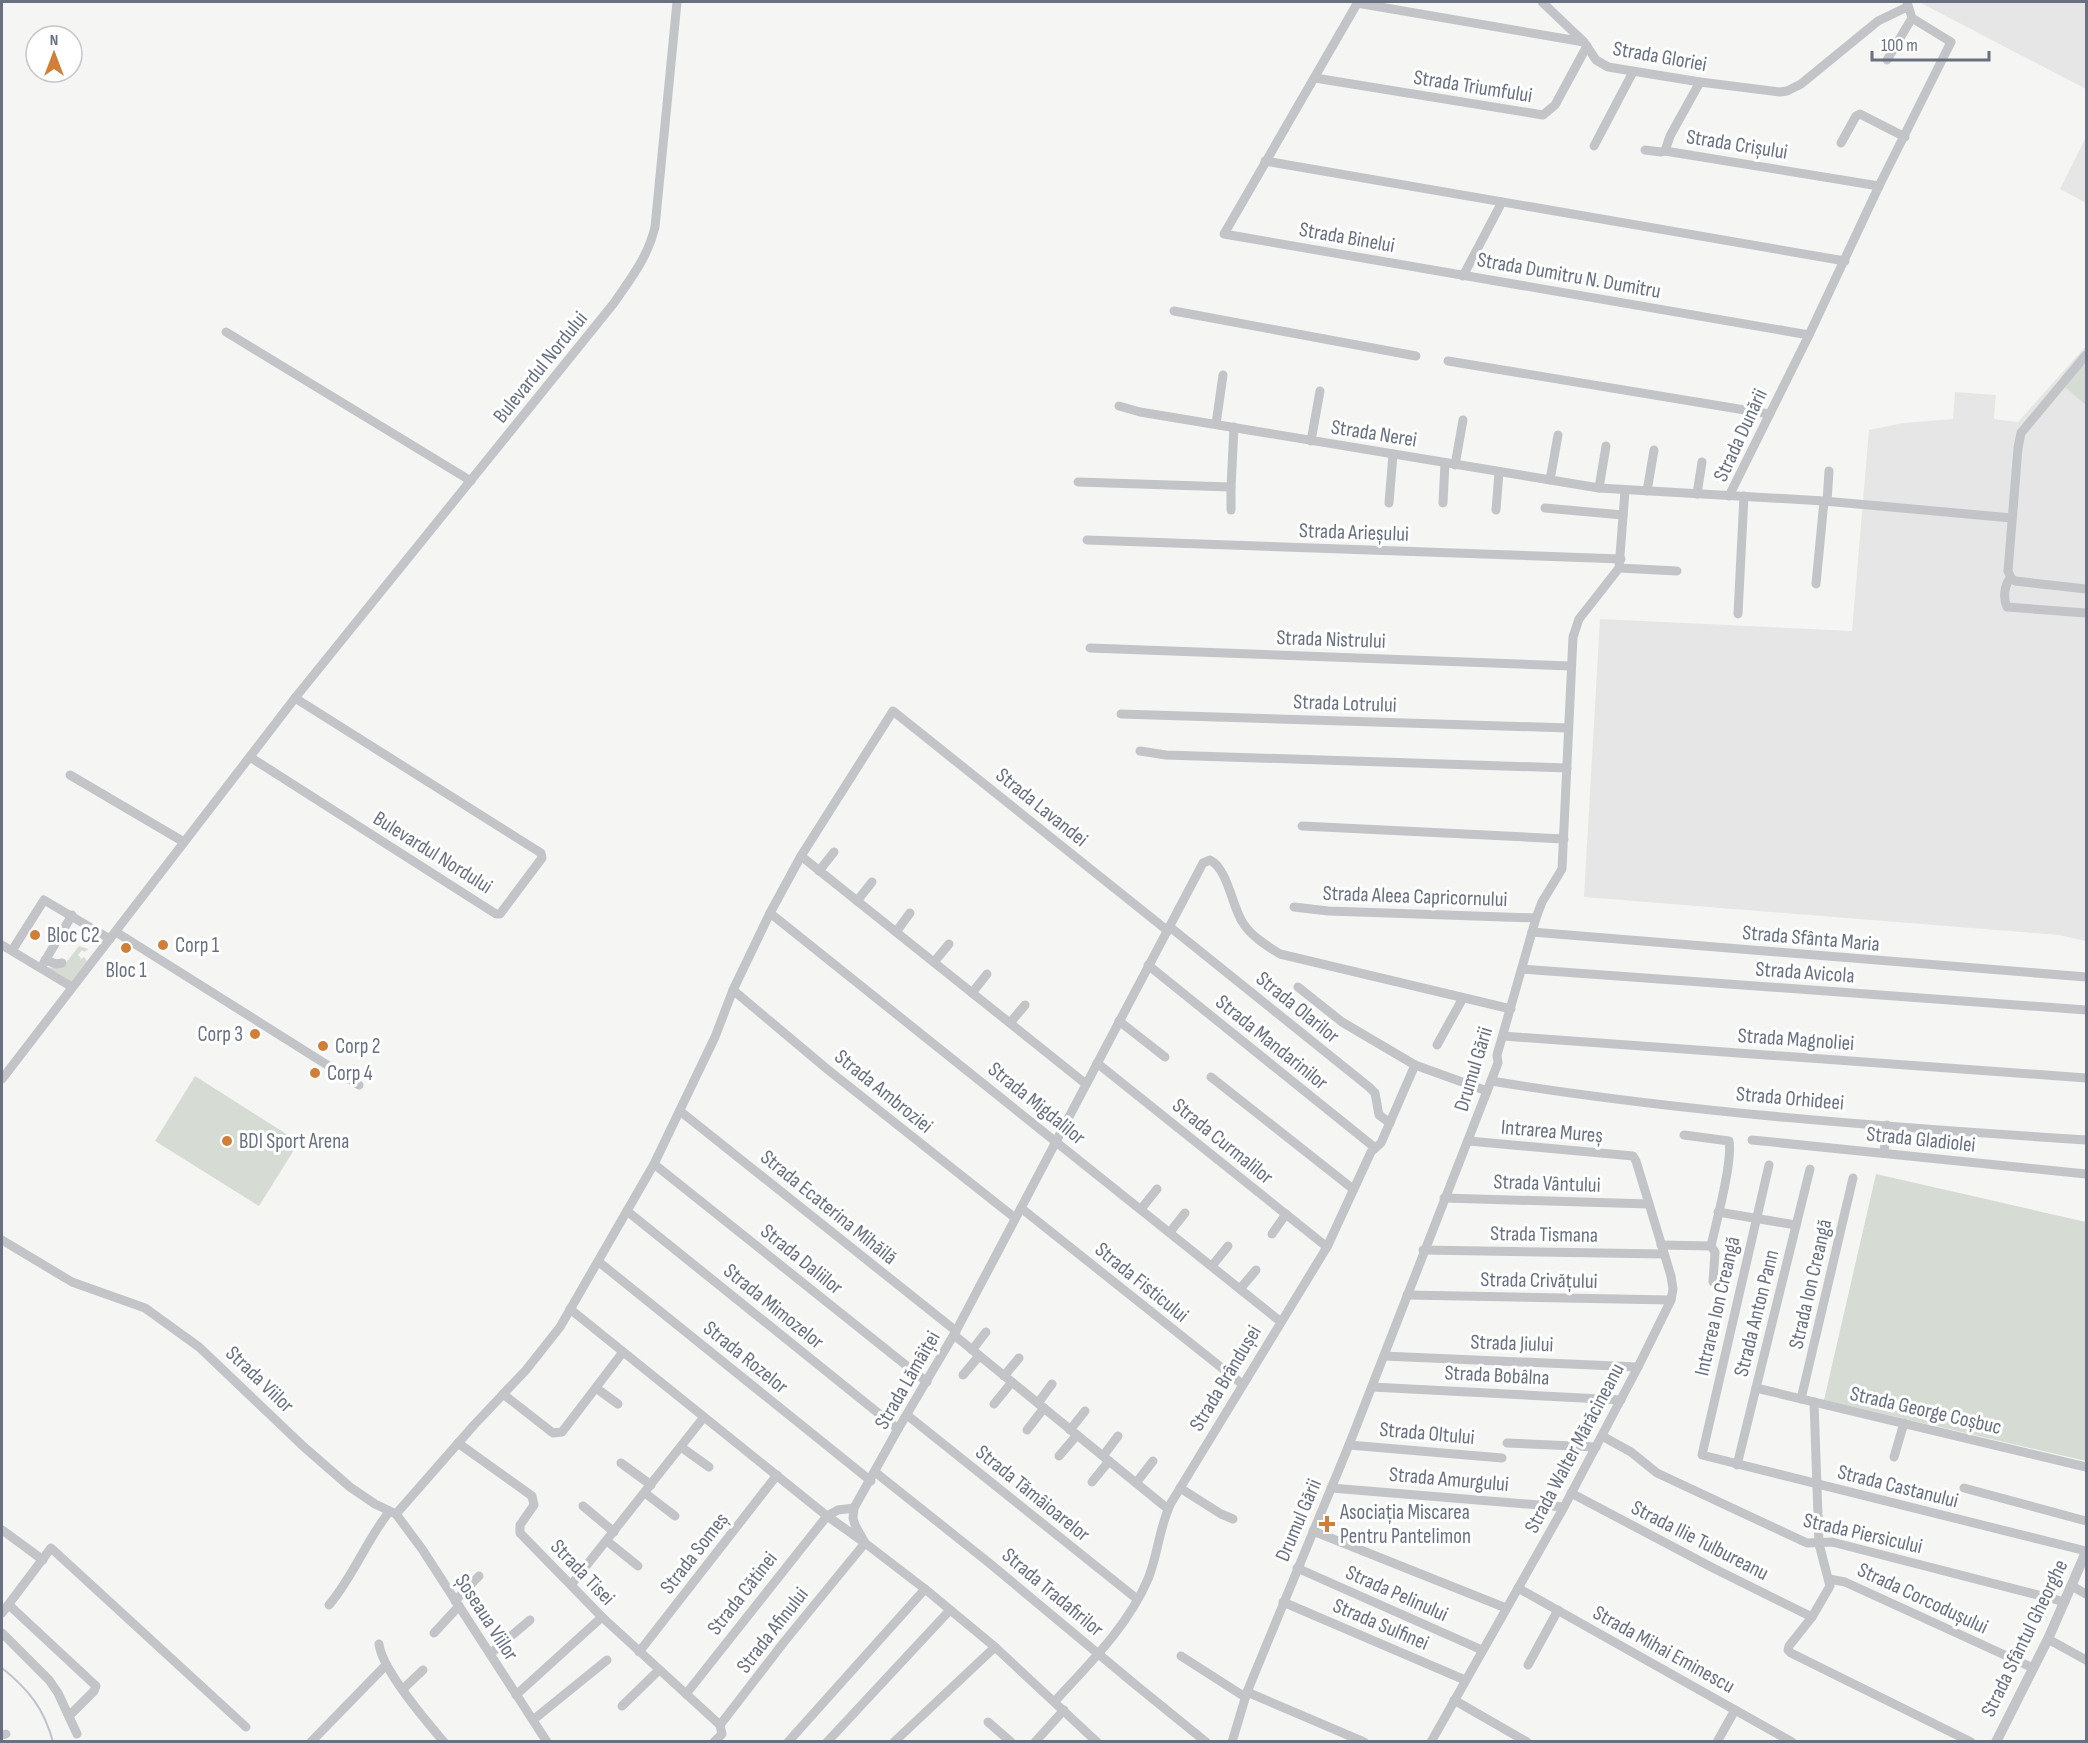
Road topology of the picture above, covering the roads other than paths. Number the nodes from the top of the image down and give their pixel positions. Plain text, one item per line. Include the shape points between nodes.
1 (676, 2) edge
2 (1358, 2) edge
3 (1542, 2) edge
4 (1907, 4) edge
5 (1912, 18) junction
6 (1585, 44) junction
7 (1887, 60) dead end
8 (1633, 72) junction
9 (1315, 78) junction
10 (1700, 82) junction
11 (1905, 137) junction
12 (1841, 143) dead end
13 (1594, 146) dead end
14 (1645, 150) dead end
15 (1665, 151) junction
16 (1265, 161) junction
17 (1880, 186) junction
18 (1502, 202) junction
19 (1845, 261) junction
20 (1463, 276) junction
21 (1174, 311) dead end
22 (226, 332) dead end
23 (1809, 335) junction
24 (2086, 355) edge
25 (1416, 356) dead end
26 (1448, 361) dead end
27 (1223, 375) dead end
28 (1320, 391) dead end
29 (1119, 406) dead end
30 (1769, 414) junction
31 (1463, 420) dead end
32 (1216, 424) junction
33 (1234, 427) junction
34 (1558, 435) dead end
35 (1311, 441) junction
36 (1606, 446) dead end
37 (1654, 450) dead end
38 (1393, 454) junction
39 (1702, 462) dead end
40 (1445, 463) junction
41 (1455, 465) junction
42 (1828, 471) dead end
43 (1499, 472) junction
44 (1550, 480) junction
45 (471, 481) junction
46 (1078, 482) dead end
47 (1231, 487) junction
48 (1599, 488) junction
49 (1625, 491) junction
50 (1647, 491) junction
51 (1697, 494) junction
52 (1729, 496) junction
53 (1744, 496) junction
54 (1826, 501) junction
55 (1389, 503) dead end
56 (1443, 503) dead end
57 (1545, 508) dead end
58 (1231, 510) dead end
59 (1496, 510) dead end
60 (1623, 515) junction
61 (2012, 518) junction
62 (1087, 540) dead end
63 (1620, 563) junction
64 (1677, 571) dead end
65 (2012, 578) junction
66 (1816, 584) dead end
67 (2086, 589) edge
68 (2086, 613) edge
69 (1738, 614) dead end
70 (1090, 648) dead end
71 (1570, 666) junction
72 (295, 698) junction
73 (1121, 714) dead end
74 (1568, 728) junction
75 (1140, 751) dead end
76 (250, 757) junction
77 (1567, 768) junction
78 (70, 775) dead end
79 (1302, 826) dead end
80 (1564, 839) junction
81 (184, 842) junction
82 (834, 852) dead end
83 (801, 856) junction
84 (819, 871) junction
85 (872, 882) dead end
86 (857, 901) junction
87 (1294, 907) dead end
88 (770, 913) junction
89 (910, 913) dead end
90 (72, 915) junction
91 (1536, 918) junction
92 (1169, 929) junction
93 (896, 932) junction
94 (1532, 932) junction
95 (113, 936) junction
96 (949, 944) dead end
97 (2, 945) edge
98 (13, 949) dead end
99 (62, 963) dead end
100 (934, 963) junction
101 (1148, 965) junction
102 (1522, 969) junction
103 (987, 974) dead end
104 (2086, 977) edge
105 (72, 987) junction
106 (1299, 987) dead end
107 (733, 990) junction
108 (972, 993) junction
109 (1463, 998) junction
110 (1026, 1005) dead end
111 (1510, 1009) junction
112 (2086, 1010) edge
113 (1119, 1021) junction
114 (1010, 1023) junction
115 (1503, 1036) junction
116 (1437, 1045) dead end
117 (1166, 1057) dead end
118 (1097, 1063) junction
119 (1415, 1065) junction
120 (1211, 1077) dead end
121 (2086, 1078) edge
122 (2, 1079) edge
123 (1491, 1081) junction
124 (1086, 1084) junction
125 (359, 1085) dead end
126 (1487, 1091) junction
127 (680, 1111) junction
128 (1390, 1123) junction
129 (1887, 1125) junction
130 (1684, 1135) dead end
131 (1055, 1140) junction
132 (1752, 1140) dead end
133 (2086, 1140) edge
134 (1468, 1141) junction
135 (1374, 1147) junction
136 (1884, 1153) junction
137 (654, 1164) junction
138 (1769, 1165) dead end
139 (1810, 1169) dead end
140 (2086, 1174) edge
141 (1853, 1178) dead end
142 (1157, 1189) dead end
143 (1353, 1189) junction
144 (1444, 1198) junction
145 (1649, 1204) junction
146 (1020, 1208) junction
147 (1141, 1209) junction
148 (627, 1211) junction
149 (1718, 1212) junction
150 (1185, 1213) dead end
151 (1286, 1214) junction
152 (1015, 1218) junction
153 (1757, 1218) junction
154 (1796, 1225) junction
155 (1170, 1232) junction
156 (1272, 1234) dead end
157 (2, 1240) edge
158 (1228, 1246) dead end
159 (1711, 1246) junction
160 (1327, 1247) junction
161 (1424, 1250) junction
162 (1663, 1250) junction
163 (598, 1262) junction
164 (1212, 1266) junction
165 (1256, 1270) dead end
166 (1713, 1282) dead end
167 (1240, 1289) junction
168 (1407, 1295) junction
169 (1671, 1300) junction
170 (570, 1309) junction
171 (1281, 1322) junction
172 (986, 1332) dead end
173 (955, 1333) junction
174 (623, 1352) junction
175 (975, 1353) junction
176 (1384, 1356) junction
177 (1019, 1358) dead end
178 (1638, 1367) junction
179 (963, 1375) dead end
180 (1008, 1379) junction
181 (927, 1382) junction
182 (1052, 1384) dead end
183 (1242, 1384) junction
184 (1372, 1387) junction
185 (596, 1388) junction
186 (1756, 1388) junction
187 (503, 1394) junction
188 (1801, 1399) junction
189 (1621, 1400) junction
190 (1814, 1402) junction
191 (618, 1404) dead end
192 (994, 1404) dead end
193 (1041, 1406) junction
194 (1085, 1411) dead end
195 (907, 1415) junction
196 (704, 1417) junction
197 (1904, 1423) junction
198 (898, 1429) junction
199 (1027, 1430) dead end
200 (1073, 1432) junction
201 (1118, 1436) dead end
202 (1602, 1436) junction
203 (458, 1443) junction
204 (1507, 1443) dead end
205 (1349, 1445) junction
206 (681, 1447) junction
207 (1596, 1447) junction
208 (1702, 1455) joint
209 (1059, 1456) dead end
210 (1894, 1456) dead end
211 (1502, 1458) dead end
212 (1106, 1459) junction
213 (1153, 1461) dead end
214 (621, 1463) dead end
215 (1737, 1465) junction
216 (709, 1467) dead end
217 (2086, 1467) edge
218 (777, 1475) junction
219 (873, 1477) junction
220 (1092, 1482) dead end
221 (1136, 1483) junction
222 (1818, 1484) junction
223 (1180, 1488) junction
224 (1331, 1488) junction
225 (1964, 1488) dead end
226 (648, 1489) junction
227 (1571, 1493) junction
228 (583, 1506) dead end
229 (1564, 1507) junction
230 (854, 1508) junction
231 (1168, 1509) junction
232 (392, 1513) junction
233 (675, 1516) dead end
234 (827, 1516) junction
235 (1233, 1519) dead end
236 (2086, 1521) edge
237 (2, 1530) edge
238 (1313, 1531) junction
239 (614, 1532) junction
240 (607, 1541) junction
241 (865, 1543) junction
242 (1819, 1544) junction
243 (2086, 1551) edge
244 (43, 1560) junction
245 (638, 1566) dead end
246 (1297, 1568) junction
247 (479, 1576) dead end
248 (1829, 1578) junction
249 (571, 1585) junction
250 (2072, 1586) junction
251 (1518, 1588) junction
252 (925, 1589) junction
253 (2086, 1594) edge
254 (1137, 1599) junction
255 (1283, 1602) junction
256 (2065, 1602) junction
257 (457, 1603) junction
258 (9, 1605) junction
259 (329, 1605) dead end
260 (1506, 1608) junction
261 (950, 1610) junction
262 (1558, 1610) junction
263 (2, 1613) edge
264 (602, 1617) junction
265 (1812, 1617) junction
266 (530, 1620) dead end
267 (2, 1633) edge
268 (434, 1633) dead end
269 (2048, 1639) junction
270 (379, 1644) dead end
271 (995, 1647) junction
272 (1482, 1650) junction
273 (639, 1652) junction
274 (490, 1654) junction
275 (1098, 1654) junction
276 (1181, 1656) dead end
277 (607, 1660) dead end
278 (2086, 1660) edge
279 (387, 1665) junction
280 (1528, 1665) dead end
281 (2033, 1668) junction
282 (423, 1670) dead end
283 (659, 1670) junction
284 (1465, 1680) junction
285 (403, 1689) junction
286 (686, 1694) junction
287 (516, 1695) junction
288 (1246, 1695) junction
289 (1055, 1701) junction
290 (1454, 1701) junction
291 (622, 1706) dead end
292 (1064, 1710) junction
293 (1735, 1710) junction
294 (69, 1716) junction
295 (533, 1720) junction
296 (988, 1722) dead end
297 (720, 1725) junction
298 (246, 1727) dead end
299 (77, 1734) dead end
300 (311, 1742) edge
301 (444, 1742) edge
302 (547, 1742) edge
303 (714, 1742) edge
304 (788, 1742) edge
305 (827, 1742) edge
306 (894, 1742) edge
307 (1011, 1742) edge
308 (1035, 1742) edge
309 (1097, 1742) edge
310 (1206, 1742) edge
311 (1232, 1742) edge
312 (1364, 1742) edge
313 (1431, 1742) edge
314 (1527, 1742) edge
315 (1717, 1742) edge
316 (1792, 1742) edge
317 (1971, 1742) edge
318 (1996, 1742) edge

1 - 45 street, Bulevardul Nordului via 658,205 646,256 614,303
2 - 6 street, Strada Gloriei
2 - 9 street
3 - 6 street
4 - 5 street
4 - 10 street, Strada Gloriei via 1878,21 1787,91
5 - 7 street
5 - 11 street, Strada Dunării via 1951,42
6 - 8 street, Strada Gloriei via 1601,64
6 - 9 street, Strada Triumfului via 1556,105 1543,115
8 - 10 street, Strada Gloriei
8 - 13 street
9 - 16 street
10 - 15 street, Strada Crișului
11 - 12 street via 1860,114
11 - 17 street, Strada Dunării
14 - 15 street
15 - 17 street, Strada Crișului
16 - 18 street
16 - 20 street, Strada Binelui via 1224,234
17 - 19 street, Strada Dunării
18 - 19 street
18 - 20 street, Strada Dumitru N. Dumitru
19 - 23 street, Strada Dunării
20 - 23 street, Strada Dumitru N. Dumitru
21 - 25 street
22 - 45 street
23 - 30 street, Strada Dunării
24 - 61 street via 2021,433
26 - 30 street
27 - 32 street
28 - 35 street
29 - 32 street, Strada Nerei
30 - 52 street, Strada Dunării
31 - 41 street
32 - 33 street, Strada Nerei
33 - 35 street, Strada Nerei
33 - 47 street
34 - 44 street
35 - 38 street, Strada Nerei
36 - 48 street
37 - 50 street
38 - 40 street, Strada Nerei
38 - 55 street
39 - 51 street
40 - 41 street, Strada Nerei
40 - 56 street
41 - 43 street, Strada Nerei
42 - 54 street
43 - 44 street, Strada Nerei
43 - 59 street
44 - 48 street, Strada Nerei
45 - 72 street, Bulevardul Nordului
46 - 47 street
47 - 58 street
48 - 49 street, Strada Nerei
49 - 50 street
49 - 60 street
50 - 51 street
51 - 52 street
52 - 53 street, Strada Dunării
53 - 54 street, Strada Dunării
53 - 69 street
54 - 61 street, Strada Dunării
54 - 66 street
57 - 60 street
60 - 63 street
61 - 65 street via 2008,571
62 - 63 street, Strada Arieșului
63 - 64 street, Strada Arieșului
63 - 71 street, Drumul Gării via 1576,625
65 - 67 street
65 - 68 street via 2006,585 2007,607
70 - 71 street, Strada Nistrului
71 - 74 street, Drumul Gării
72 - 76 street, Bulevardul Nordului
72 - 76 street, Bulevardul Nordului via 541,853 542,858 500,914 496,914
73 - 74 street, Strada Lotrului
74 - 77 street, Drumul Gării
75 - 77 street via 1166,756
76 - 81 street, Bulevardul Nordului
77 - 80 street, Drumul Gării
78 - 81 street
79 - 80 street
80 - 91 street, Drumul Gării via 1560,875
81 - 95 street, Bulevardul Nordului
82 - 84 street
83 - 84 street
83 - 88 street
83 - 92 street, Strada Lavandei via 893,711
84 - 86 street
85 - 86 street
86 - 93 street
87 - 91 street, Strada Aleea Capricornului
88 - 107 street
88 - 131 street, Strada Migdalilor
89 - 93 street
90 - 95 street
90 - 98 street via 44,900
90 - 99 street via 44,963
91 - 94 street, Drumul Gării
92 - 101 street, Strada Lămâiței
92 - 109 street, Strada Lămâiței via 1203,862 1208,861 1220,868 1244,925 1280,954
92 - 128 street, Strada Olarilor via 1370,1087 1379,1115
93 - 100 street
94 - 102 street, Drumul Gării
94 - 104 street, Strada Sfânta Maria
95 - 105 street, Bulevardul Nordului
95 - 125 street
96 - 100 street
97 - 105 street
100 - 108 street
101 - 113 street, Strada Lămâiței
101 - 135 street, Strada Mandarinilor
102 - 111 street, Drumul Gării
102 - 112 street, Strada Avicola
103 - 108 street
105 - 122 street, Bulevardul Nordului
106 - 119 street via 1342,1022
107 - 127 street via 716,1037
107 - 152 street, Strada Ambroziei
108 - 114 street
109 - 111 street
109 - 116 street
110 - 114 street
111 - 115 street, Drumul Gării
113 - 117 street
113 - 118 street, Strada Lămâiței
114 - 124 street
115 - 121 street, Strada Magnoliei
115 - 123 street, Drumul Gării
118 - 124 street, Strada Lămâiței
118 - 151 street, Strada Curmalilor
119 - 126 street
119 - 128 street, Strada Brândușei
120 - 143 street
123 - 126 street, Drumul Gării
123 - 129 street, Strada Orhideei via 1617,1099
124 - 131 street, Strada Lămâiței
126 - 134 street, Drumul Gării
127 - 137 street
127 - 173 street, Strada Ecaterina Mihăilă
128 - 135 street, Strada Brândușei via 1381,1143
129 - 133 street, Strada Orhideei
129 - 136 street
130 - 149 street via 1729,1141
131 - 146 street, Strada Lămâiței
131 - 147 street, Strada Migdalilor
132 - 136 street, Strada Gladiolei
134 - 144 street, Drumul Gării
134 - 145 street, Intrarea Mureș via 1633,1156
135 - 143 street, Strada Brândușei
136 - 140 street, Strada Gladiolei
137 - 148 street
137 - 181 street, Strada Daliilor
138 - 153 street, Intrarea Ion Creangă
139 - 154 street, Strada Anton Pann
141 - 188 street, Strada Ion Creangă
142 - 147 street
143 - 160 street, Strada Brândușei
144 - 145 street, Strada Vântului
144 - 161 street, Drumul Gării
145 - 162 street
146 - 152 street, Strada Lămâiței
146 - 183 street, Strada Fisticului
147 - 155 street, Strada Migdalilor
148 - 163 street
148 - 198 street, Strada Mimozelor
149 - 153 street
149 - 159 street
150 - 155 street
151 - 156 street
151 - 160 street, Strada Curmalilor
152 - 173 street, Strada Lămâiței
153 - 154 street
153 - 208 street, Intrarea Ion Creangă
154 - 186 street, Strada Anton Pann
155 - 164 street, Strada Migdalilor
157 - 232 street, Strada Viilor via 56,1274 145,1308 199,1347 361,1496
158 - 164 street
159 - 162 street, Strada Tismana
159 - 166 street via 1715,1252
160 - 171 street, Strada Brândușei
161 - 162 street, Strada Tismana
161 - 168 street, Drumul Gării
162 - 169 street via 1673,1285
163 - 170 street
163 - 219 street, Strada Rozelor
164 - 167 street, Strada Migdalilor
165 - 167 street
167 - 171 street, Strada Migdalilor
168 - 169 street, Strada Crivățului
168 - 176 street, Drumul Gării
169 - 178 street, Strada Walter Mărăcineanu
170 - 174 street
170 - 187 street via 546,1346
171 - 183 street, Strada Brândușei
172 - 175 street
173 - 175 street, Strada Ecaterina Mihăilă
173 - 181 street, Strada Lămâiței
174 - 185 street
174 - 196 street
175 - 179 street
175 - 180 street, Strada Ecaterina Mihăilă
176 - 178 street, Strada Jiului
176 - 184 street, Drumul Gării
177 - 180 street
178 - 189 street, Strada Walter Mărăcineanu
180 - 192 street
180 - 193 street, Strada Ecaterina Mihăilă
181 - 195 street, Strada Lămâiței
182 - 193 street
183 - 223 street, Strada Brândușei
184 - 189 street, Strada Bobâlna
184 - 205 street, Drumul Gării
185 - 187 street via 559,1433 552,1433
185 - 191 street
186 - 188 street, Strada George Coșbuc
186 - 215 street, Strada Anton Pann
187 - 203 street
188 - 190 street, Strada George Coșbuc
189 - 202 street, Strada Walter Mărăcineanu
190 - 197 street, Strada George Coșbuc
190 - 222 street
193 - 199 street
193 - 200 street, Strada Ecaterina Mihăilă
194 - 200 street
195 - 198 street, Strada Lămâiței
195 - 254 street, Strada Tămâioarelor
196 - 206 street
196 - 218 street
197 - 210 street
197 - 217 street, Strada George Coșbuc
198 - 219 street, Strada Lămâiței
200 - 209 street
200 - 212 street, Strada Ecaterina Mihăilă
201 - 212 street
202 - 207 street, Strada Walter Mărăcineanu
202 - 242 street, Strada Piersicului via 1657,1473 1807,1543
203 - 232 street
203 - 249 street, Strada Tisei via 532,1496 534,1505 520,1525 520,1533
204 - 207 street
205 - 211 street, Strada Oltului
205 - 224 street, Drumul Gării
206 - 216 street
206 - 226 street
207 - 227 street, Strada Walter Mărăcineanu
208 - 215 street, Strada Castanului
212 - 220 street
212 - 221 street, Strada Ecaterina Mihăilă
213 - 221 street
214 - 226 street
215 - 222 street, Strada Castanului
218 - 234 street
218 - 273 street, Strada Someș
219 - 230 street, Strada Lămâiței
219 - 275 street, Strada Tradafirilor via 988,1562
221 - 231 street, Strada Ecaterina Mihăilă
222 - 242 street
222 - 243 street, Strada Castanului
223 - 231 street, Strada Brândușei
223 - 235 street
224 - 229 street, Strada Amurgului
224 - 238 street, Drumul Gării
225 - 236 street
226 - 233 street
226 - 239 street
227 - 229 street, Strada Walter Mărăcineanu
227 - 265 street, Strada Ilie Tulbureanu
228 - 239 street
229 - 251 street, Strada Walter Mărăcineanu
230 - 234 street
230 - 241 street via 855,1525
231 - 254 street, Strada Brândușei via 1151,1572
232 - 257 street, Șoseaua Viilor via 422,1549
232 - 259 street via 372,1536
234 - 241 street
234 - 286 street, Strada Cătinei
237 - 244 street
238 - 246 street, Drumul Gării
238 - 260 street
239 - 240 street
240 - 245 street
240 - 249 street
241 - 252 street
241 - 297 street, Strada Afinului
242 - 248 street
242 - 256 street, Strada Piersicului via 1832,1542
243 - 250 street, Strada Sfântul Gheorghe
244 - 258 street
244 - 298 street via 51,1548
246 - 255 street, Drumul Gării
246 - 272 street, Strada Pelinului
247 - 257 street
248 - 265 street via 1829,1591
248 - 281 street, Strada Corcodușului
249 - 264 street, Strada Tisei
250 - 253 street
250 - 256 street, Strada Sfântul Gheorghe
251 - 260 street, Strada Walter Mărăcineanu
251 - 262 street, Strada Mihai Eminescu
252 - 261 street
252 - 304 street
254 - 275 street, Strada Brândușei
255 - 284 street, Strada Sulfinei
255 - 288 street, Drumul Gării
256 - 269 street, Strada Sfântul Gheorghe
257 - 268 street
257 - 274 street, Șoseaua Viilor
258 - 263 street
258 - 294 street via 96,1686
260 - 272 street, Strada Walter Mărăcineanu
261 - 271 street
261 - 305 street
262 - 280 street
262 - 293 street, Strada Mihai Eminescu
264 - 273 street, Strada Tisei
264 - 287 street
265 - 317 street via 1789,1646 1791,1653
266 - 274 street
267 - 294 street via 49,1680
269 - 278 street
269 - 281 street, Strada Sfântul Gheorghe
270 - 279 street
271 - 289 street
271 - 306 street
272 - 284 street, Strada Walter Mărăcineanu
273 - 283 street, Strada Tisei
274 - 287 street, Șoseaua Viilor
275 - 289 street, Strada Brândușei
275 - 310 street, Strada Tradafirilor
276 - 288 street
277 - 295 street
279 - 285 street
279 - 300 street
281 - 318 street, Strada Sfântul Gheorghe
282 - 285 street
283 - 286 street, Strada Tisei
283 - 291 street
284 - 290 street, Strada Walter Mărăcineanu
285 - 301 street
286 - 297 street, Strada Tisei
287 - 295 street, Șoseaua Viilor
288 - 311 street, Drumul Gării
288 - 312 street
289 - 292 street
290 - 313 street, Strada Walter Mărăcineanu
290 - 314 street
292 - 308 street
292 - 309 street
293 - 315 street
293 - 316 street, Strada Mihai Eminescu
294 - 299 street
295 - 302 street, Șoseaua Viilor
296 - 307 street
297 - 303 street, Strada Afinului via 722,1734

